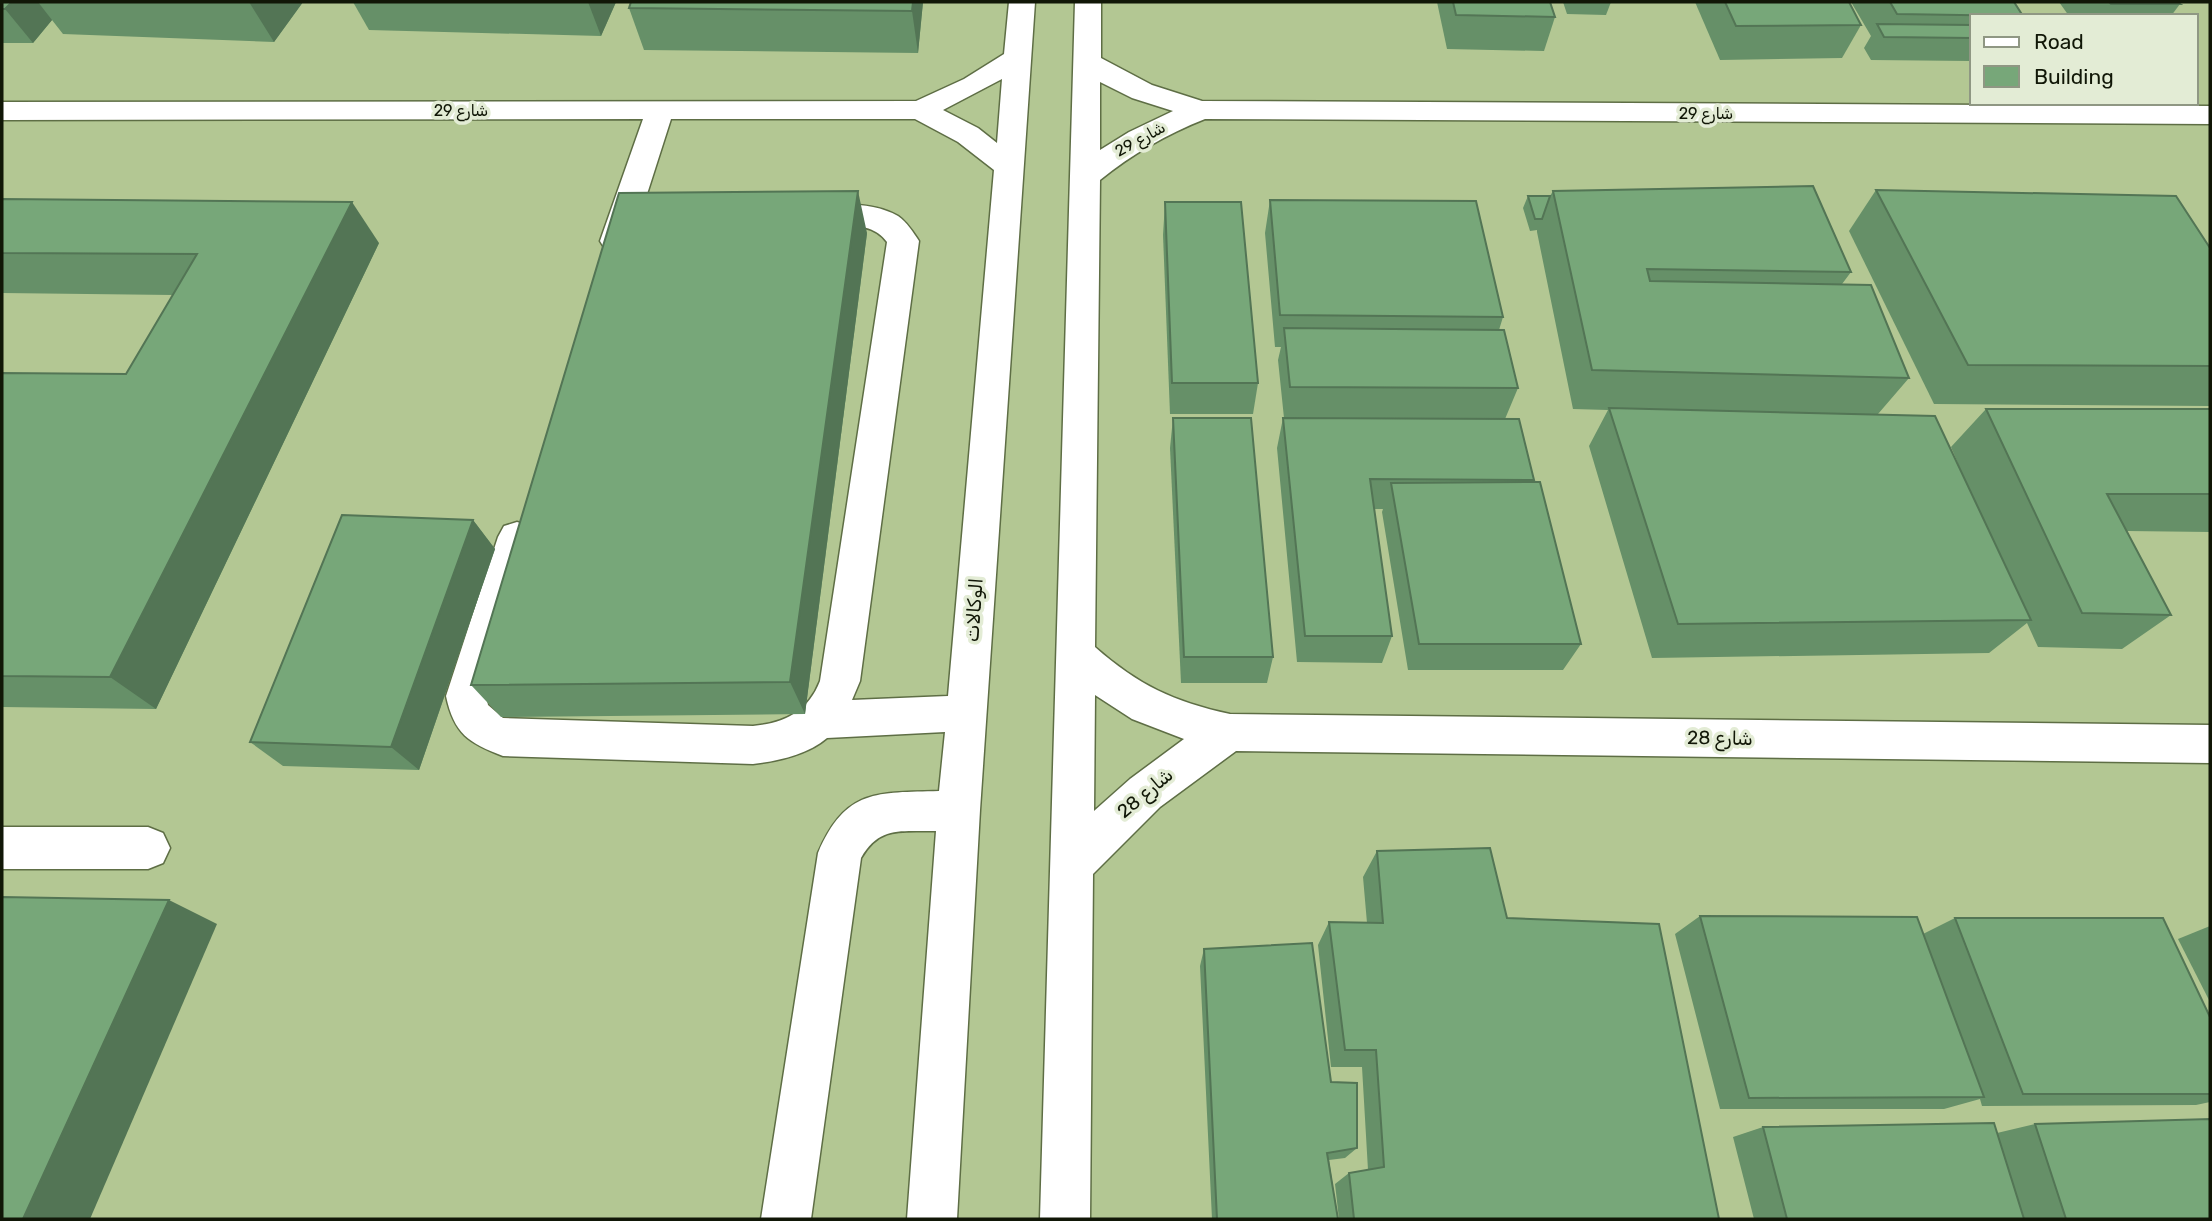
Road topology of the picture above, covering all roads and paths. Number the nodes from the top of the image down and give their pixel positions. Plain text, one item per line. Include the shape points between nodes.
1 (1022, 2) edge
2 (1088, 2) edge
3 (1018, 57) junction
4 (1087, 61) junction
5 (660, 110) junction
6 (920, 110) junction
7 (1202, 110) junction
8 (2, 111) edge
9 (2210, 115) edge
10 (1009, 167) junction
11 (1083, 178) junction
12 (786, 217) edge
13 (623, 218) junction
14 (664, 218) edge
15 (606, 271) edge
16 (527, 509) edge
17 (1075, 653) junction
18 (966, 713) junction
19 (820, 720) junction
20 (1230, 732) junction
21 (2210, 744) edge
22 (959, 810) junction
23 (2, 848) edge
24 (148, 848) dead end
25 (1071, 867) junction
26 (786, 1219) edge
27 (932, 1219) edge
28 (1065, 1219) edge

1 - 3 street, الوكالات
2 - 4 street
3 - 6 street, شارع 29 via 974,85
3 - 10 street, الوكالات
4 - 7 street, شارع 29 via 1137,91
4 - 11 street
5 - 6 street, شارع 29
5 - 8 street, شارع 29
5 - 13 street
6 - 10 street, شارع 29 via 968,135
7 - 9 street, شارع 29
7 - 11 street, شارع 29 via 1136,138
10 - 18 street, الوكالات
11 - 17 street
12 - 19 street via 867,217 891,225 903,241 840,681 834,701
13 - 14 street
13 - 15 street
16 - 19 street via 466,696 468,710 487,732 503,737 753,745 778,743
17 - 20 street, شارع 28 via 1106,682 1142,706 1185,723
17 - 25 street
18 - 19 street
18 - 22 street, الوكالات
20 - 21 street, شارع 28
20 - 25 street, شارع 28 via 1145,790
22 - 26 street via 877,813 853,831 840,853
22 - 27 street, الوكالات
23 - 24 street
25 - 28 street

